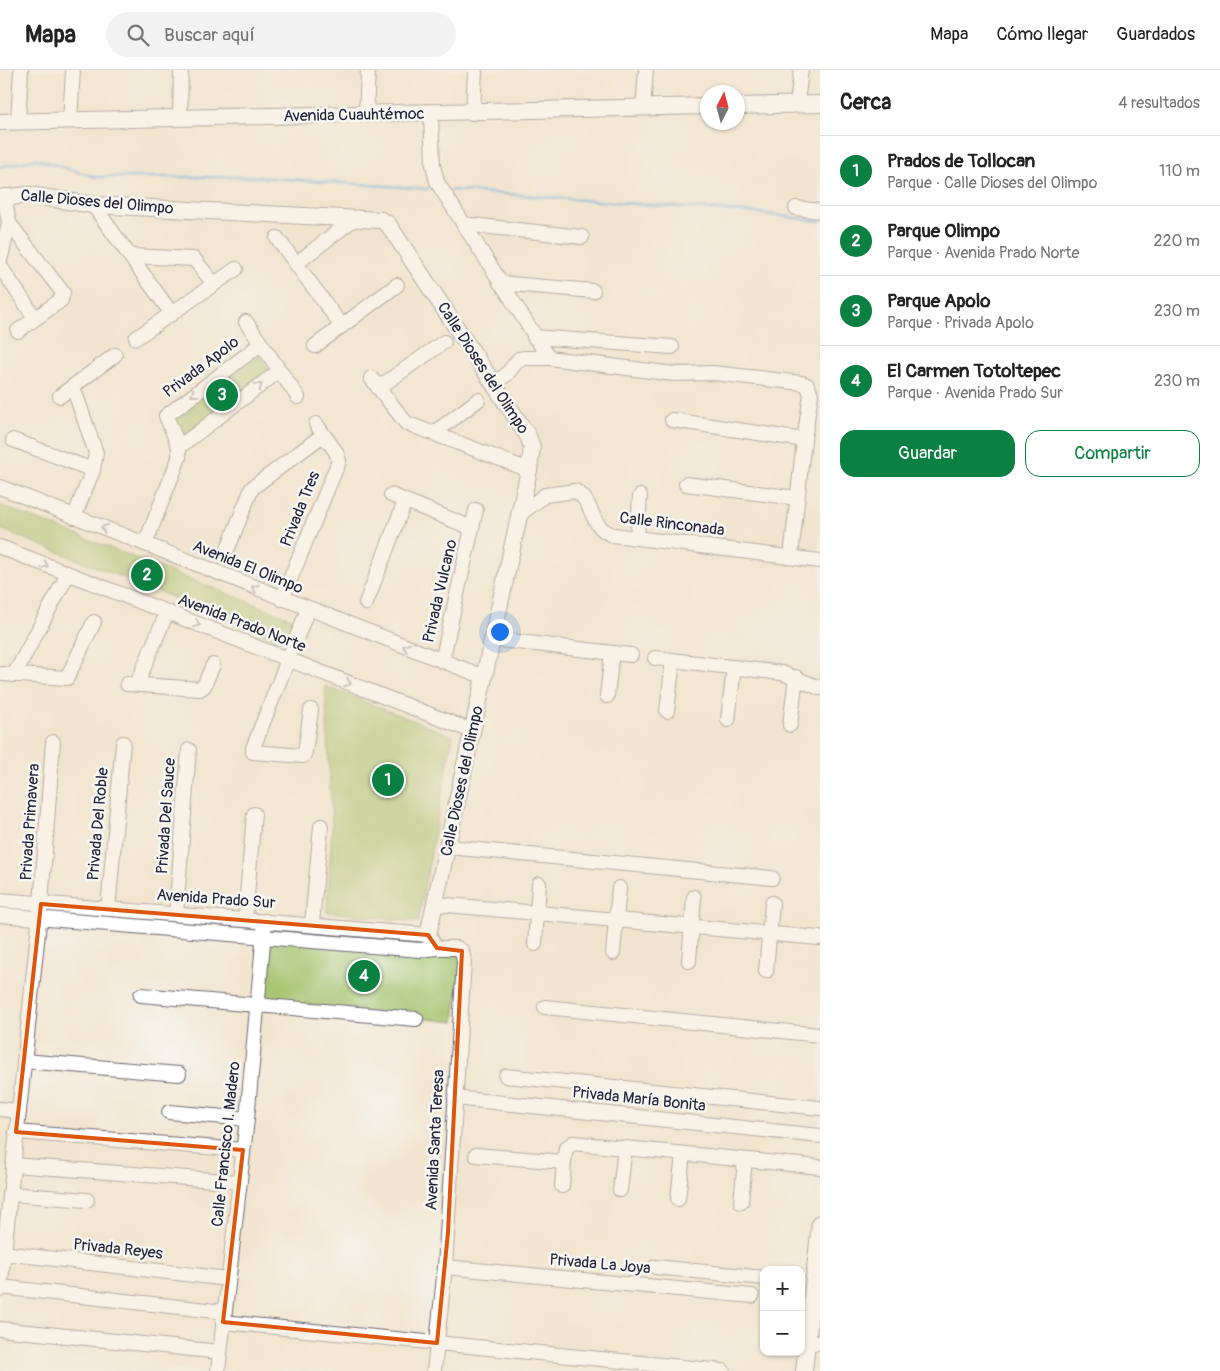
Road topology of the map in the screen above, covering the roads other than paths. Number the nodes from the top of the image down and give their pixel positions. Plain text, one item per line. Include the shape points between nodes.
1 (21, 70) edge
2 (73, 70) edge
3 (181, 70) edge
4 (368, 70) edge
5 (475, 70) edge
6 (646, 70) edge
7 (801, 70) edge
8 (797, 104) junction
9 (820, 104) edge
10 (700, 106) edge
11 (745, 106) edge
12 (643, 108) junction
13 (473, 113) junction
14 (431, 114) junction
15 (366, 115) junction
16 (180, 118) junction
17 (70, 121) junction
18 (0, 122) edge
19 (18, 122) junction
20 (2, 197) edge
21 (93, 205) junction
22 (796, 208) dead end
23 (820, 211) edge
24 (355, 218) junction
25 (9, 222) junction
26 (463, 224) junction
27 (582, 237) dead end
28 (277, 238) dead end
29 (131, 256) junction
30 (0, 259) edge
31 (297, 263) junction
32 (236, 269) dead end
33 (500, 283) junction
34 (214, 284) junction
35 (397, 285) dead end
36 (593, 291) dead end
37 (172, 314) junction
38 (35, 318) junction
39 (246, 322) dead end
40 (342, 326) junction
41 (18, 331) dead end
42 (534, 336) junction
43 (136, 338) dead end
44 (444, 342) dead end
45 (261, 344) junction
46 (315, 346) dead end
47 (672, 347) dead end
48 (115, 356) dead end
49 (548, 358) junction
50 (280, 371) junction
51 (493, 384) junction
52 (73, 387) junction
53 (60, 396) dead end
54 (298, 397) dead end
55 (478, 400) dead end
56 (672, 420) dead end
57 (434, 433) junction
58 (13, 440) dead end
59 (802, 440) junction
60 (178, 447) junction
61 (93, 470) junction
62 (529, 470) junction
63 (686, 484) dead end
64 (0, 487) edge
65 (392, 495) dead end
66 (640, 496) dead end
67 (798, 498) junction
68 (405, 501) junction
69 (476, 510) dead end
70 (519, 515) junction
71 (74, 517) junction
72 (472, 528) junction
73 (637, 538) junction
74 (146, 544) junction
75 (228, 548) dead end
76 (2, 551) edge
77 (790, 556) junction
78 (820, 561) edge
79 (68, 574) junction
80 (282, 599) junction
81 (366, 603) dead end
82 (308, 609) junction
83 (168, 612) junction
84 (94, 622) dead end
85 (492, 639) junction
86 (612, 653) junction
87 (631, 655) dead end
88 (655, 658) dead end
89 (288, 660) junction
90 (673, 660) junction
91 (442, 661) junction
92 (213, 665) dead end
93 (734, 667) junction
94 (484, 677) junction
95 (796, 677) junction
96 (820, 688) edge
97 (607, 696) dead end
98 (311, 710) dead end
99 (668, 711) dead end
100 (728, 720) dead end
101 (790, 725) dead end
102 (472, 731) junction
103 (53, 742) dead end
104 (123, 743) dead end
105 (188, 750) dead end
106 (254, 814) dead end
107 (321, 826) dead end
108 (448, 847) junction
109 (772, 878) dead end
110 (539, 884) dead end
111 (619, 888) dead end
112 (694, 897) dead end
113 (0, 900) edge
114 (772, 903) dead end
115 (41, 904) junction
116 (436, 904) junction
117 (108, 909) junction
118 (537, 912) junction
119 (176, 914) junction
120 (0, 915) edge
121 (40, 918) junction
122 (245, 919) junction
123 (616, 920) junction
124 (265, 921) junction
125 (312, 924) junction
126 (693, 926) junction
127 (770, 933) junction
128 (264, 936) junction
129 (819, 938) edge
130 (432, 942) junction
131 (535, 944) dead end
132 (613, 953) dead end
133 (689, 961) dead end
134 (766, 971) dead end
135 (140, 995) dead end
136 (258, 1005) junction
137 (545, 1007) dead end
138 (416, 1019) dead end
139 (820, 1035) edge
140 (24, 1061) junction
141 (179, 1074) dead end
142 (506, 1076) dead end
143 (455, 1098) junction
144 (820, 1108) edge
145 (0, 1109) edge
146 (19, 1111) junction
147 (169, 1112) dead end
148 (247, 1119) junction
149 (16, 1132) junction
150 (820, 1136) edge
151 (625, 1148) junction
152 (243, 1150) junction
153 (683, 1154) junction
154 (476, 1155) dead end
155 (745, 1160) junction
156 (564, 1162) junction
157 (16, 1166) junction
158 (820, 1167) edge
159 (240, 1182) junction
160 (562, 1186) dead end
161 (620, 1190) dead end
162 (10, 1194) junction
163 (678, 1199) dead end
164 (87, 1200) dead end
165 (741, 1202) dead end
166 (820, 1223) edge
167 (3, 1232) edge
168 (3, 1254) junction
169 (818, 1266) edge
170 (445, 1267) junction
171 (655, 1267) dead end
172 (760, 1278) edge
173 (228, 1279) junction
174 (808, 1282) edge
175 (0, 1288) edge
176 (752, 1296) dead end
177 (224, 1317) junction
178 (0, 1329) edge
179 (437, 1342) junction
180 (814, 1343) edge
181 (220, 1352) junction
182 (218, 1371) edge
183 (434, 1371) edge
184 (723, 1371) edge
185 (804, 1371) edge

1 - 19 street
2 - 17 street
3 - 16 street
4 - 15 street
5 - 13 street
6 - 12 street
7 - 8 street
8 - 9 main road
8 - 11 main road
10 - 12 main road, Avenida Cuauhtémoc
12 - 13 main road, Avenida Cuauhtémoc
13 - 14 main road, Avenida Cuauhtémoc
14 - 15 main road, Avenida Cuauhtémoc
14 - 26 street via 434,174
15 - 16 main road, Avenida Cuauhtémoc
16 - 17 main road, Avenida Cuauhtémoc
17 - 19 main road, Avenida Cuauhtémoc
18 - 19 main road, Avenida Cuauhtémoc
20 - 21 main road, Calle Dioses del Olimpo via 28,195
20 - 25 street
21 - 24 main road, Calle Dioses del Olimpo
21 - 29 street
22 - 23 street
24 - 31 street
24 - 51 main road, Calle Dioses del Olimpo via 376,218 388,224
25 - 30 street
25 - 38 street via 63,293 61,300
26 - 27 street
26 - 33 street
28 - 31 street
29 - 34 street via 194,258
29 - 37 street
30 - 38 street
31 - 40 street
32 - 34 street
33 - 36 street
33 - 42 street
34 - 37 street
35 - 40 street
37 - 43 street
38 - 41 street
39 - 45 street, Privada Apolo
40 - 46 street
42 - 47 street
42 - 49 street
44 - 57 street via 375,383 406,423
45 - 50 street, Privada Apolo
45 -> 60 street, Privada Apolo via 168,413 166,419
48 - 52 street
49 - 51 street via 519,359 506,375
49 - 59 street via 674,374 713,373 802,383 807,385 811,394
50 - 54 street, Privada Apolo
60 -> 50 street
51 - 62 main road, Calle Dioses del Olimpo via 530,441
52 - 53 street
52 - 61 street via 96,453
55 - 57 street
56 - 59 street
57 - 62 street
58 - 61 street
59 - 67 street
60 - 74 street via 177,464
61 - 71 street
62 - 70 main road, Calle Dioses del Olimpo
63 - 67 street
64 - 71 street, Avenida El Olimpo
65 - 68 street, Privada Vulcano
66 - 73 street
67 - 77 street
68 - 72 street, Privada Vulcano
68 - 81 street
69 - 72 street, Privada Vulcano
70 - 73 street, Calle Rinconada via 545,495 575,491 584,499 599,528
70 - 85 main road, Calle Dioses del Olimpo
74 -> 71 street, Avenida El Olimpo
72 - 91 street, Privada Vulcano
73 - 77 street, Calle Rinconada
80 -> 74 street, Avenida El Olimpo
75 - 80 street, Privada Tres via 252,488 319,429 339,460
76 -> 79 street, Avenida Prado Norte
77 - 78 street, Calle Rinconada
79 - 83 street, Avenida Prado Norte
79 - 84 street via 8,675 67,678
80 - 82 street, Avenida El Olimpo
82 - 89 street
91 -> 82 street, Avenida El Olimpo
83 -> 89 street, Avenida Prado Norte
83 - 92 street via 132,684 200,689
85 - 86 street
85 - 94 main road, Calle Dioses del Olimpo
86 - 87 street
86 - 97 street
88 - 90 street
89 - 98 street via 253,752 303,756
89 -> 102 street, Avenida Prado Norte
90 - 93 street
90 - 99 street
91 - 94 street, Avenida El Olimpo
93 - 95 street
93 - 100 street
94 - 102 main road, Calle Dioses del Olimpo
95 - 96 street
95 - 101 street
102 - 108 main road, Calle Dioses del Olimpo
103 - 115 street, Privada Primavera
104 - 117 street, Privada Del Roble
105 - 119 street, Privada Del Sauce
106 - 122 street
107 - 125 street
108 - 109 street
108 - 116 main road, Calle Dioses del Olimpo
110 - 118 street
111 - 123 street
112 - 126 street
113 - 115 street, Avenida Prado Sur
114 - 127 street
115 - 117 street, Avenida Prado Sur
115 - 121 street, Privada Primavera
116 - 118 street
116 - 130 main road, Calle Dioses del Olimpo
117 - 119 street, Avenida Prado Sur
118 - 123 street
118 - 131 street
119 - 122 street, Avenida Prado Sur
120 - 121 street
121 - 128 street
121 - 140 street, Privada Primavera
122 - 124 street, Avenida Prado Sur
123 - 126 street
123 - 132 street
124 - 125 street, Avenida Prado Sur
124 - 128 street, Calle Francisco I. Madero
125 - 130 street, Avenida Prado Sur
126 - 127 street
126 - 133 street
127 - 129 street
127 - 134 street
128 - 130 street via 420,950
128 - 136 street, Calle Francisco I. Madero
130 - 143 street, Avenida Santa Teresa via 457,948 464,956
135 - 136 street
136 - 138 street
136 - 148 street, Calle Francisco I. Madero
137 - 139 street
140 - 141 street
140 - 146 street, Privada Primavera
142 - 144 street
143 - 150 street, Privada María Bonita
143 - 170 street, Avenida Santa Teresa
145 - 146 street
146 - 149 street, Privada Primavera
147 - 148 street
148 - 152 street, Calle Francisco I. Madero
149 - 152 street
149 - 157 street, Privada Primavera
151 - 153 street
151 - 156 street via 572,1143 566,1148
151 - 161 street
152 - 159 street, Calle Francisco I. Madero
153 - 155 street
153 - 163 street
154 - 156 street
155 - 158 street
155 - 165 street
156 - 160 street
157 - 159 street
157 - 162 street, Privada Primavera
159 - 173 street, Calle Francisco I. Madero
162 - 164 street
162 - 167 street, Privada Primavera
166 - 169 main road
167 - 168 street, Privada Primavera
168 - 173 street, Privada Reyes
168 - 175 street, Privada Primavera
169 - 174 main road
170 - 176 street, Privada La Joya
170 - 179 street, Avenida Santa Teresa
171 - 172 street
173 - 177 street, Calle Francisco I. Madero
174 - 180 main road
175 - 177 street
177 - 179 street
177 - 181 street, Calle Francisco I. Madero
178 - 181 street
179 - 183 street, Avenida Santa Teresa
179 - 184 street
180 - 185 main road
181 - 182 street, Calle Francisco I. Madero

